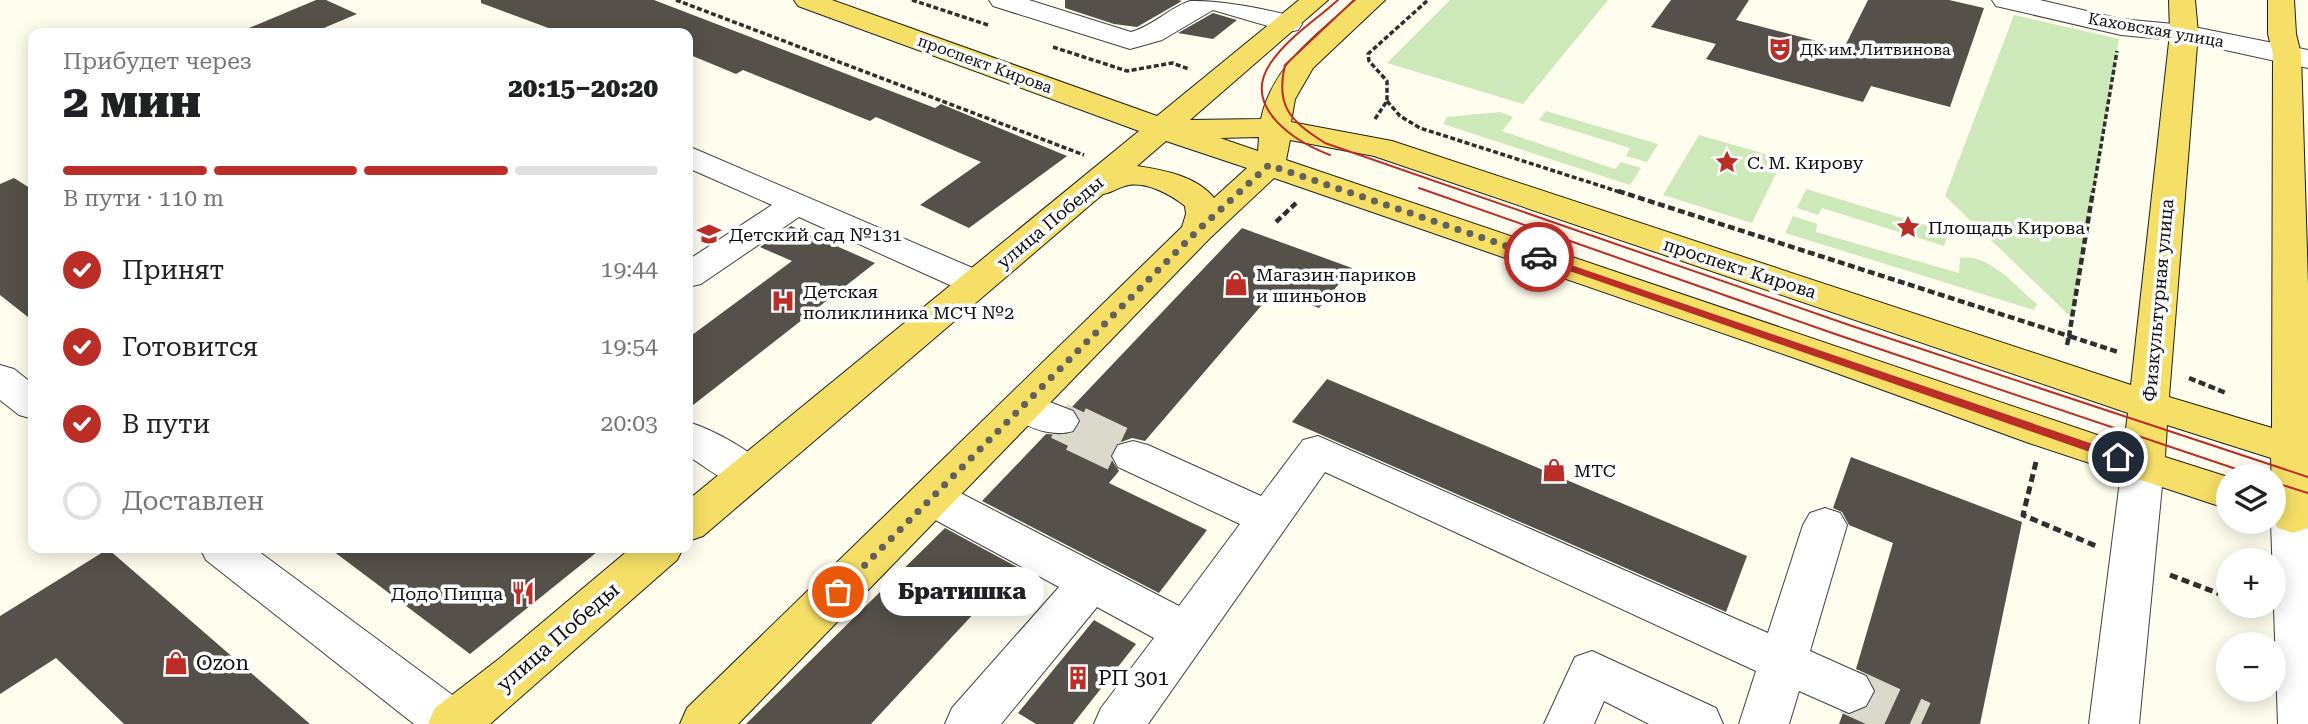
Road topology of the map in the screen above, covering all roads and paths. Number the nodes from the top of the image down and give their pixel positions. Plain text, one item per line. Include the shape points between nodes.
1 (676, 0) edge
2 (807, 0) edge
3 (1002, 0) edge
4 (1214, 0) edge
5 (1315, 0) edge
6 (1372, 0) edge
7 (1427, 0) edge
8 (2005, 0) edge
9 (2281, 0) edge
10 (2183, 17) edge
11 (1288, 24) junction
12 (2121, 27) junction
13 (2297, 57) edge
14 (1387, 101) junction
15 (1375, 119) dead end
16 (1274, 128) junction
17 (1163, 129) junction
18 (693, 158) edge
19 (1269, 165) junction
20 (1084, 177) junction
21 (1301, 199) dead end
22 (796, 204) junction
23 (1276, 222) dead end
24 (1198, 230) junction
25 (693, 273) edge
26 (976, 284) junction
27 (0, 379) edge
28 (28, 401) edge
29 (2148, 405) junction
30 (693, 441) edge
31 (2300, 451) edge
32 (1133, 456) tunnel mouth
33 (2143, 465) junction
34 (747, 472) junction
35 (2216, 490) edge
36 (932, 498) junction
37 (2292, 515) edge
38 (1269, 517) junction
39 (693, 520) edge
40 (1825, 525) dead end
41 (229, 553) edge
42 (655, 553) edge
43 (1091, 582) junction
44 (1186, 632) junction
45 (1783, 662) junction
46 (1849, 691) tunnel mouth
47 (452, 724) edge
48 (705, 724) edge
49 (970, 724) edge
50 (1119, 724) edge
51 (1569, 724) edge
52 (1698, 724) edge
53 (1763, 724) edge
54 (2114, 724) edge
55 (2303, 724) edge

1 - 20 path via 1089,156
2 - 17 main road, проспект Кирова
3 - 4 street via 1130,41 1145,39 1200,3
4 - 11 street
5 - 11 main road, улица Победы
6 - 16 main road via 1303,63 1280,99
7 - 14 path via 1368,54 1387,81
8 - 12 street, Каховская улица
9 - 13 main road via 2282,34
10 - 12 street, Каховская улица
10 - 13 street, Каховская улица
10 - 29 main road, Физкультурная улица
11 - 17 main road, улица Победы
12 - 14 path via 2070,336 1420,128
13 - 31 main road
14 - 15 path
16 - 17 main road, проспект Кирова
16 - 19 main road
16 - 29 main road, проспект Кирова via 1381,148
17 - 19 main road, проспект Кирова
17 - 20 main road, улица Победы
18 - 22 street
19 - 24 main road
19 - 33 main road, проспект Кирова
20 - 24 main road via 1146,177 1191,193 1204,213
20 - 26 main road, улица Победы
21 - 23 path
22 - 25 street
22 - 26 street
24 - 36 main road via 1041,413
26 - 34 main road, улица Победы
27 - 28 street
29 - 31 main road, проспект Кирова
29 - 33 main road, Физкультурная улица
30 - 34 street
31 - 37 main road
32 - 38 street
33 - 35 main road, проспект Кирова
33 - 54 street, Физкультурная улица
34 - 39 main road, улица Победы
36 - 43 street
36 - 48 main road
37 - 55 street
38 - 44 street
38 - 45 street via 1318,450
40 - 45 street
41 - 47 street
42 - 47 main road, улица Победы
43 - 44 street
43 - 49 street
44 - 50 street
45 - 46 street
45 - 53 street
51 - 52 street via 1592,672

